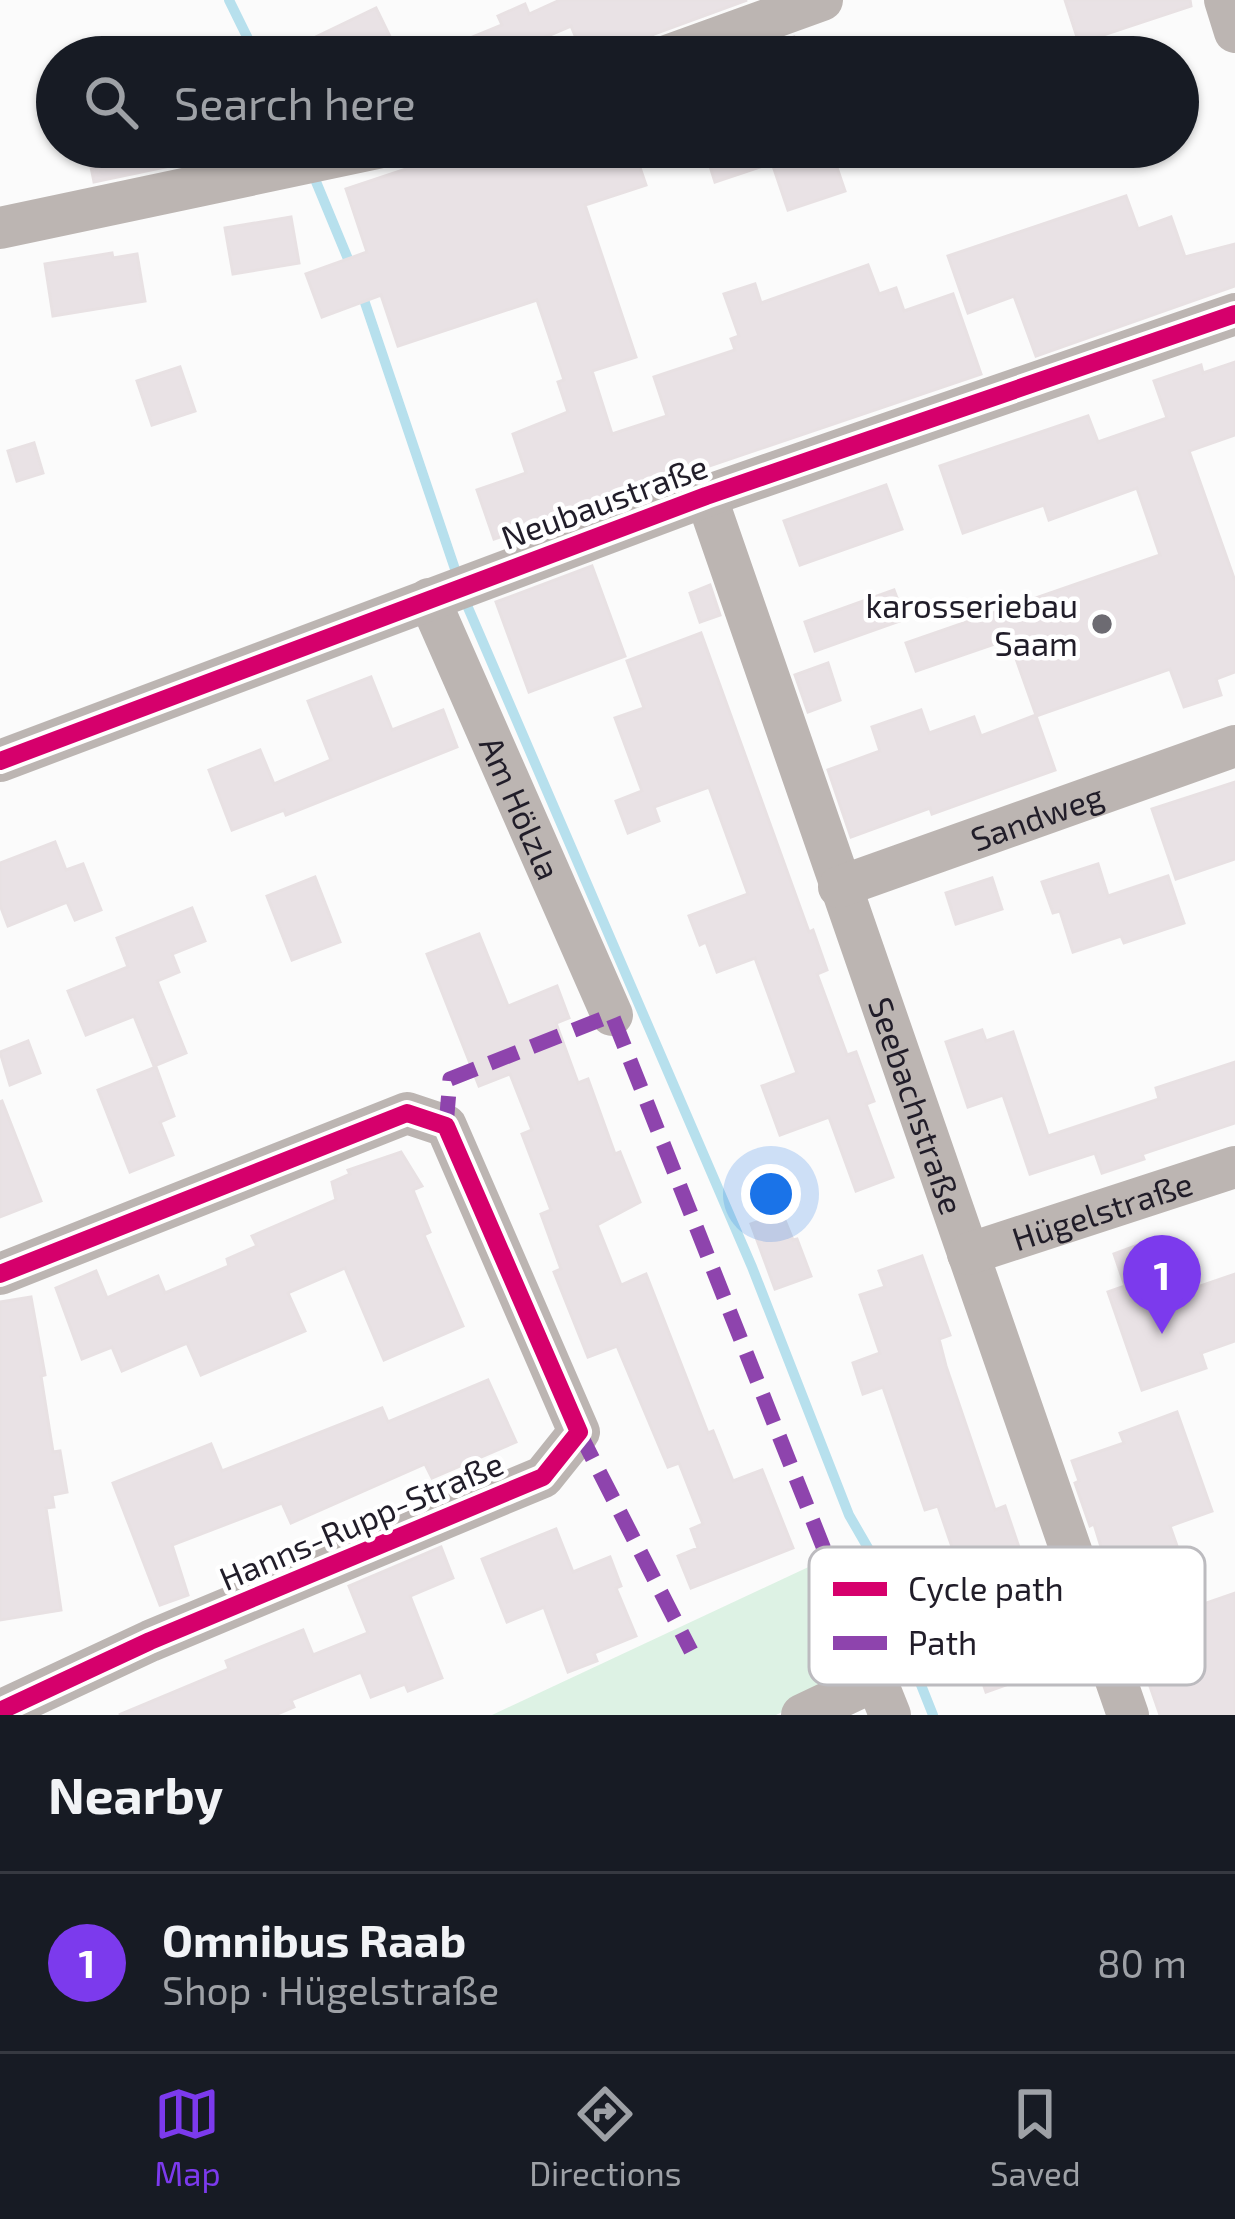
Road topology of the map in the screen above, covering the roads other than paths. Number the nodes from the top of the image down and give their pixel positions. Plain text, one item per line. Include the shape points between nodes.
1 (822, 0) edge
2 (1225, 0) edge
3 (1235, 32) edge
4 (722, 36) edge
5 (285, 168) edge
6 (0, 228) edge
7 (1235, 314) edge
8 (706, 496) junction
9 (430, 598) junction
10 (1235, 746) edge
11 (0, 761) edge
12 (839, 886) junction
13 (612, 1015) dead end
14 (1235, 1167) edge
15 (968, 1254) junction
16 (0, 1274) edge
17 (1070, 1547) edge
18 (1118, 1685) edge
19 (883, 1698) edge
20 (0, 1712) edge
21 (802, 1715) edge
22 (1128, 1715) edge

1 - 4 street
2 - 3 street
5 - 6 street
7 - 8 street, Neubaustraße
8 - 9 street, Neubaustraße
8 - 12 street, Seebachstraße
9 - 11 street, Neubaustraße
9 - 13 street, Am Hölzla
10 - 12 street, Sandweg
12 - 15 street, Seebachstraße
14 - 15 street, Hügelstraße
15 - 17 street, Seebachstraße
16 - 20 street, Hanns-Rupp-Straße via 407,1113 446,1126 579,1432 543,1477
18 - 22 street, Seebachstraße
19 - 21 street

